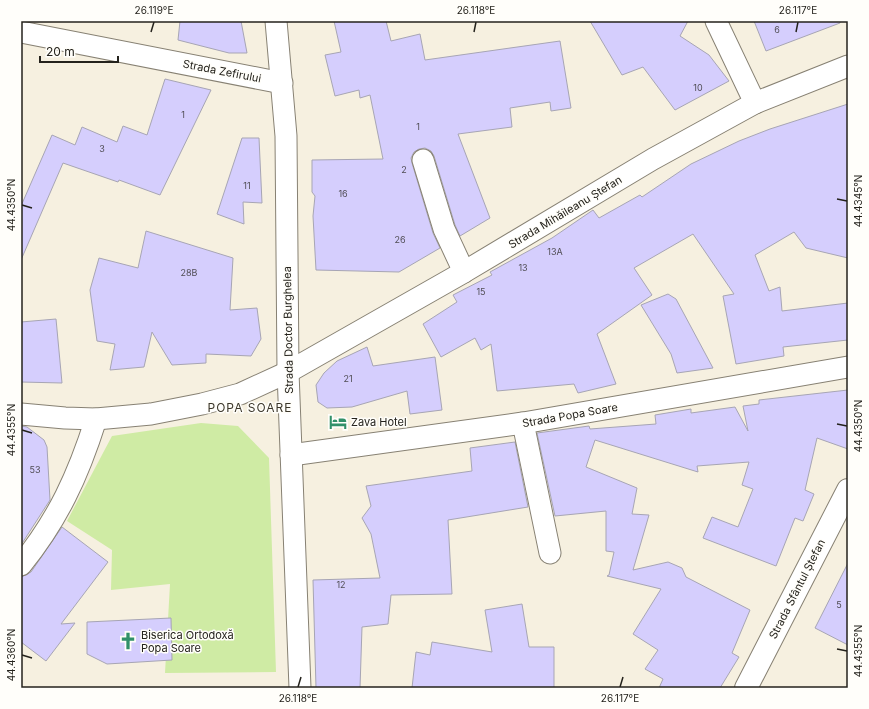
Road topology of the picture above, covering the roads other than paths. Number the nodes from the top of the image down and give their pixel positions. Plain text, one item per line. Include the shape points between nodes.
1 (276, 21) edge
2 (716, 21) edge
3 (21, 32) edge
4 (848, 66) edge
5 (282, 83) junction
6 (755, 103) junction
7 (423, 160) dead end
8 (464, 272) junction
9 (848, 366) edge
10 (288, 372) junction
11 (21, 414) edge
12 (96, 419) junction
13 (523, 423) junction
14 (291, 455) junction
15 (848, 490) edge
16 (550, 553) dead end
17 (21, 565) edge
18 (300, 688) edge
19 (746, 688) edge

1 - 5 street, Strada Doctor Burghelea
2 - 6 street
3 - 5 street, Strada Zefirului
4 - 6 street, Strada Mihăileanu Ștefan
5 - 10 street, Strada Doctor Burghelea via 287,190
6 - 8 street, Strada Mihăileanu Ștefan via 653,159
7 - 8 street via 444,229
8 - 10 street, Strada Mihăileanu Ștefan
9 - 13 street, Strada Popa Soare
10 - 12 street via 240,394 202,404 151,414
10 - 14 street, Strada Doctor Burghelea
11 - 12 street
12 - 17 street via 66,499
13 - 14 street, Strada Popa Soare
13 - 16 street
14 - 18 street, Strada Doctor Burghelea
15 - 19 street, Strada Sfântul Ștefan

